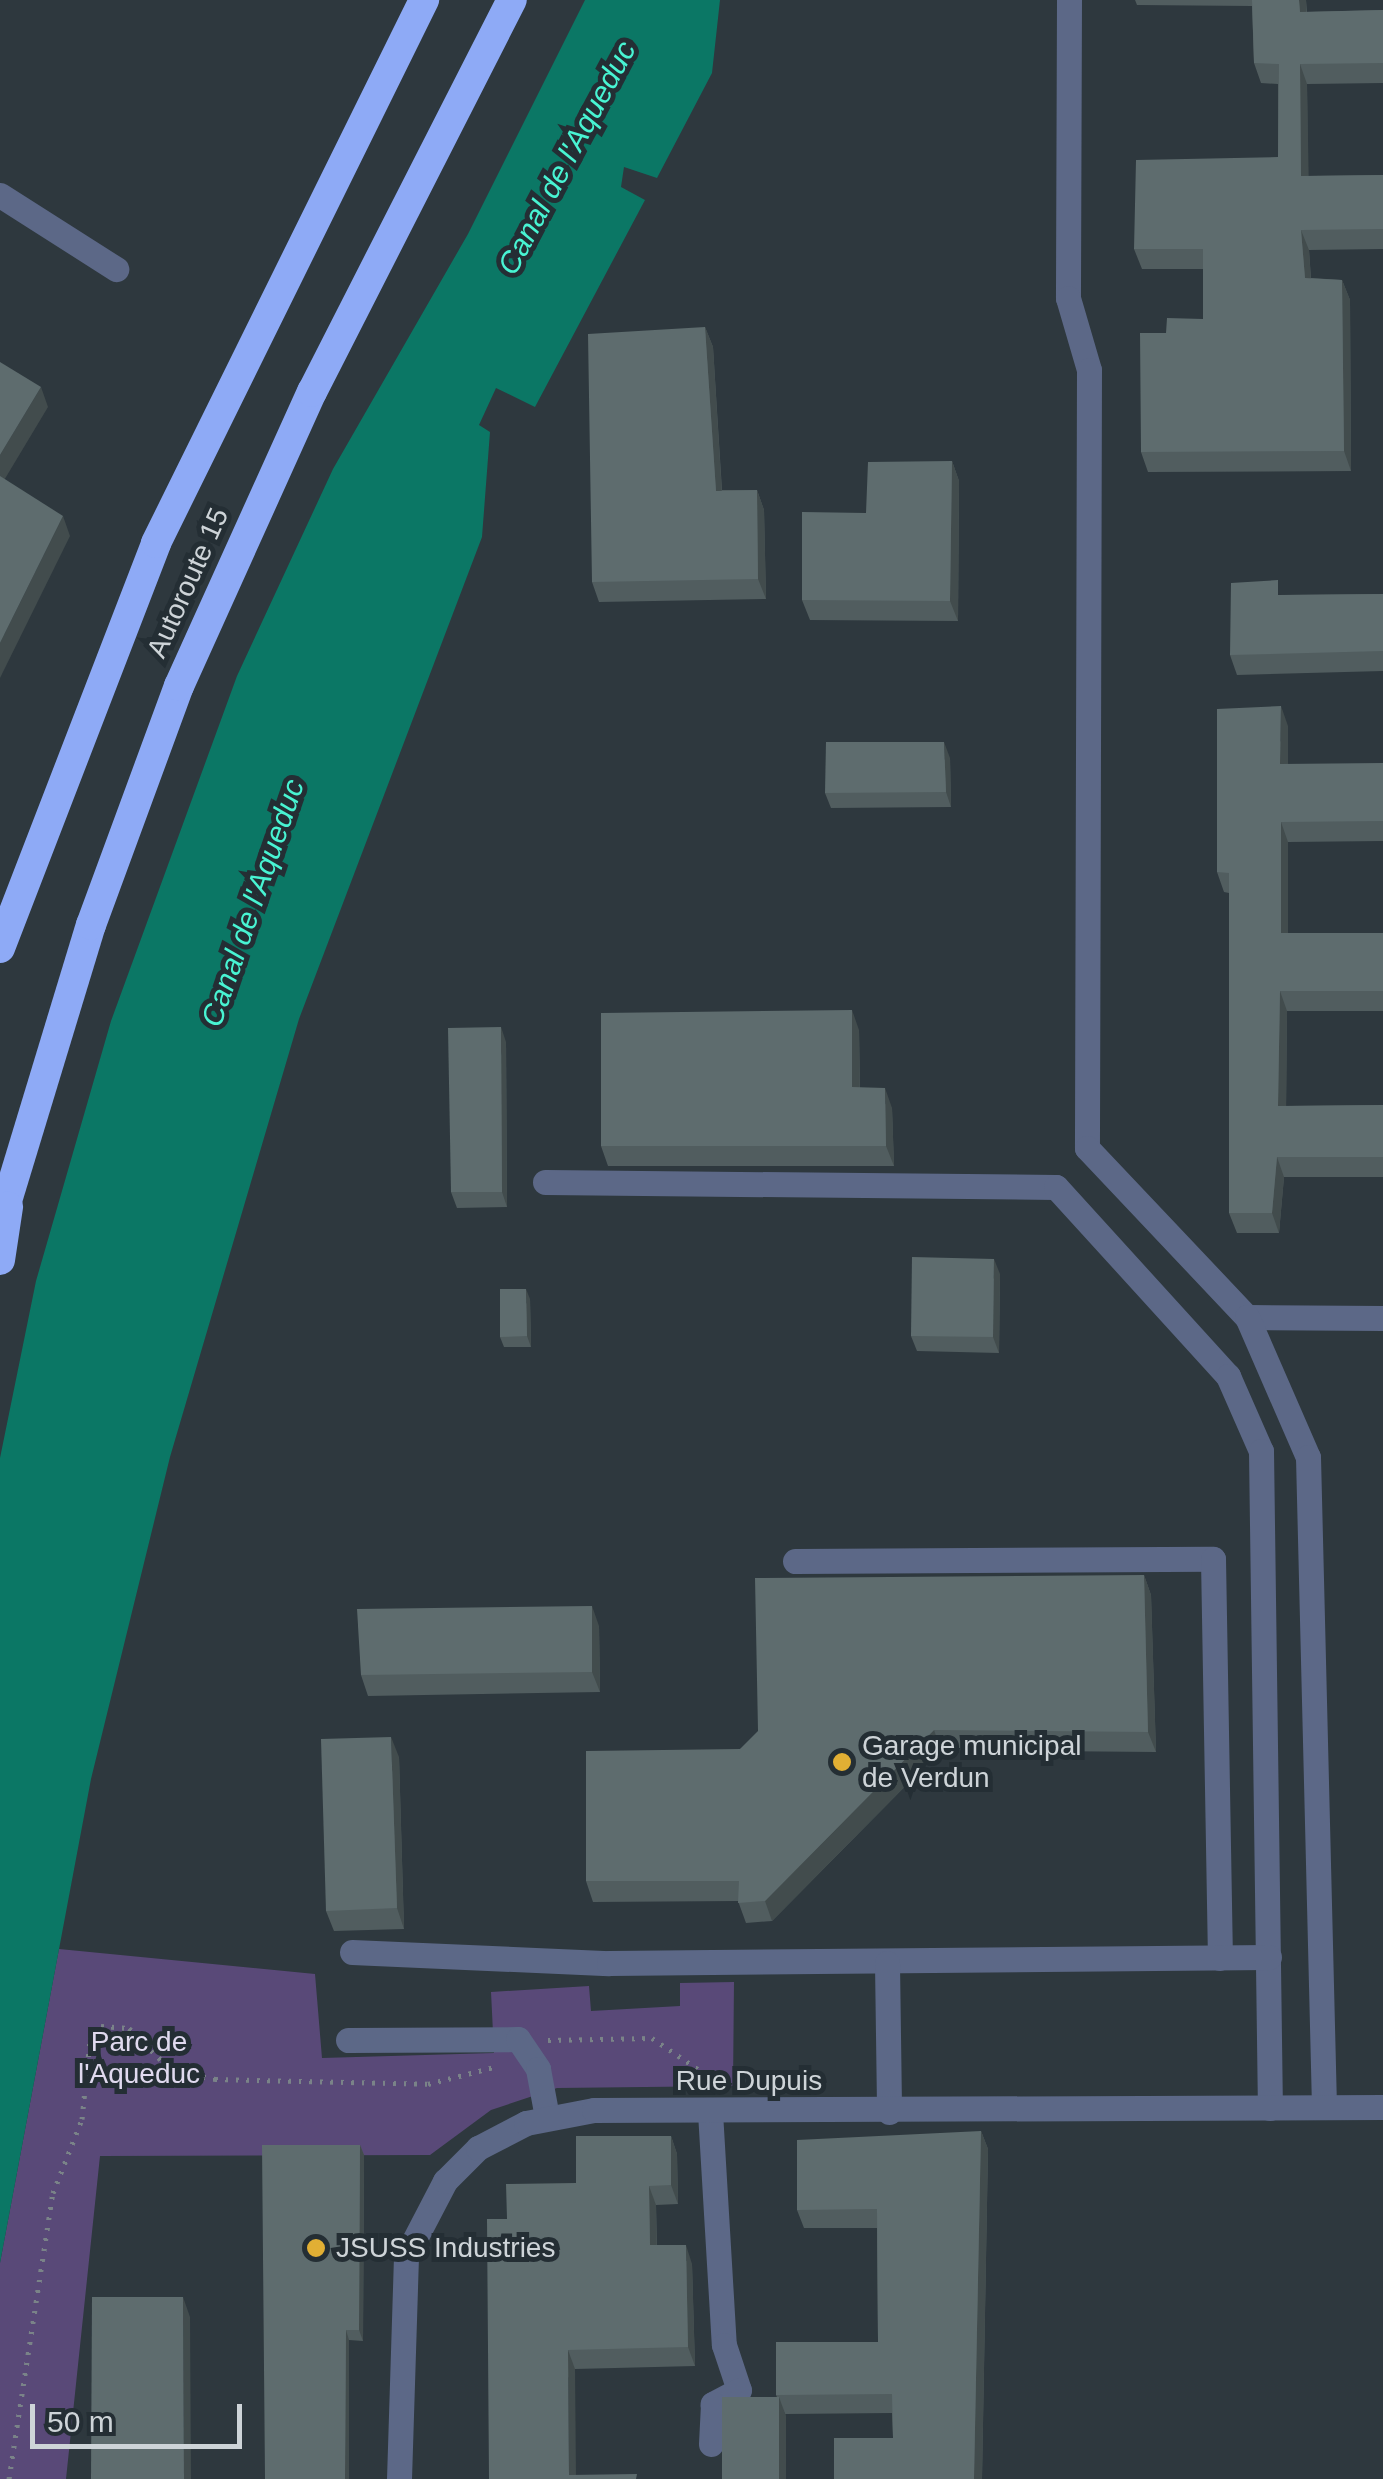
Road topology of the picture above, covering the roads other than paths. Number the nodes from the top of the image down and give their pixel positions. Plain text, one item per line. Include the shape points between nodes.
1 (424, 0) edge
2 (512, 0) edge
3 (1070, 0) edge
4 (0, 195) edge
5 (116, 269) dead end
6 (0, 948) edge
7 (545, 1182) dead end
8 (12, 1184) junction
9 (0, 1224) edge
10 (0, 1260) edge
11 (1247, 1317) junction
12 (1383, 1318) edge
13 (795, 1562) dead end
14 (352, 1952) dead end
15 (1268, 1957) junction
16 (1220, 1958) junction
17 (887, 1963) junction
18 (348, 2040) dead end
19 (1324, 2107) junction
20 (1383, 2107) edge
21 (1270, 2108) junction
22 (710, 2112) junction
23 (889, 2112) junction
24 (547, 2118) junction
25 (711, 2444) dead end
26 (399, 2479) edge

1 - 6 highway, Autoroute 15 via 163,526
2 - 8 highway, Autoroute 15 via 312,392 179,686 91,925
3 - 11 street via 1068,298 1089,370 1086,1148
4 - 5 street
7 - 15 street via 1056,1187 1228,1376 1254,1418
8 - 9 highway, Autoroute 15
8 - 10 highway
11 - 12 street
11 - 19 street via 1308,1457
13 - 16 street via 1213,1559
14 - 17 street
15 - 16 street
15 - 21 street
16 - 17 street
17 - 23 street
18 - 24 street via 489,2037 530,2049
19 - 20 street, Rue Dupuis
19 - 21 street, Rue Dupuis
21 - 23 street, Rue Dupuis
22 - 23 street, Rue Dupuis
22 - 24 street, Rue Dupuis
22 - 25 street via 724,2345 740,2390 713,2404
24 - 26 street, Rue Dupuis via 460,2164 406,2256

